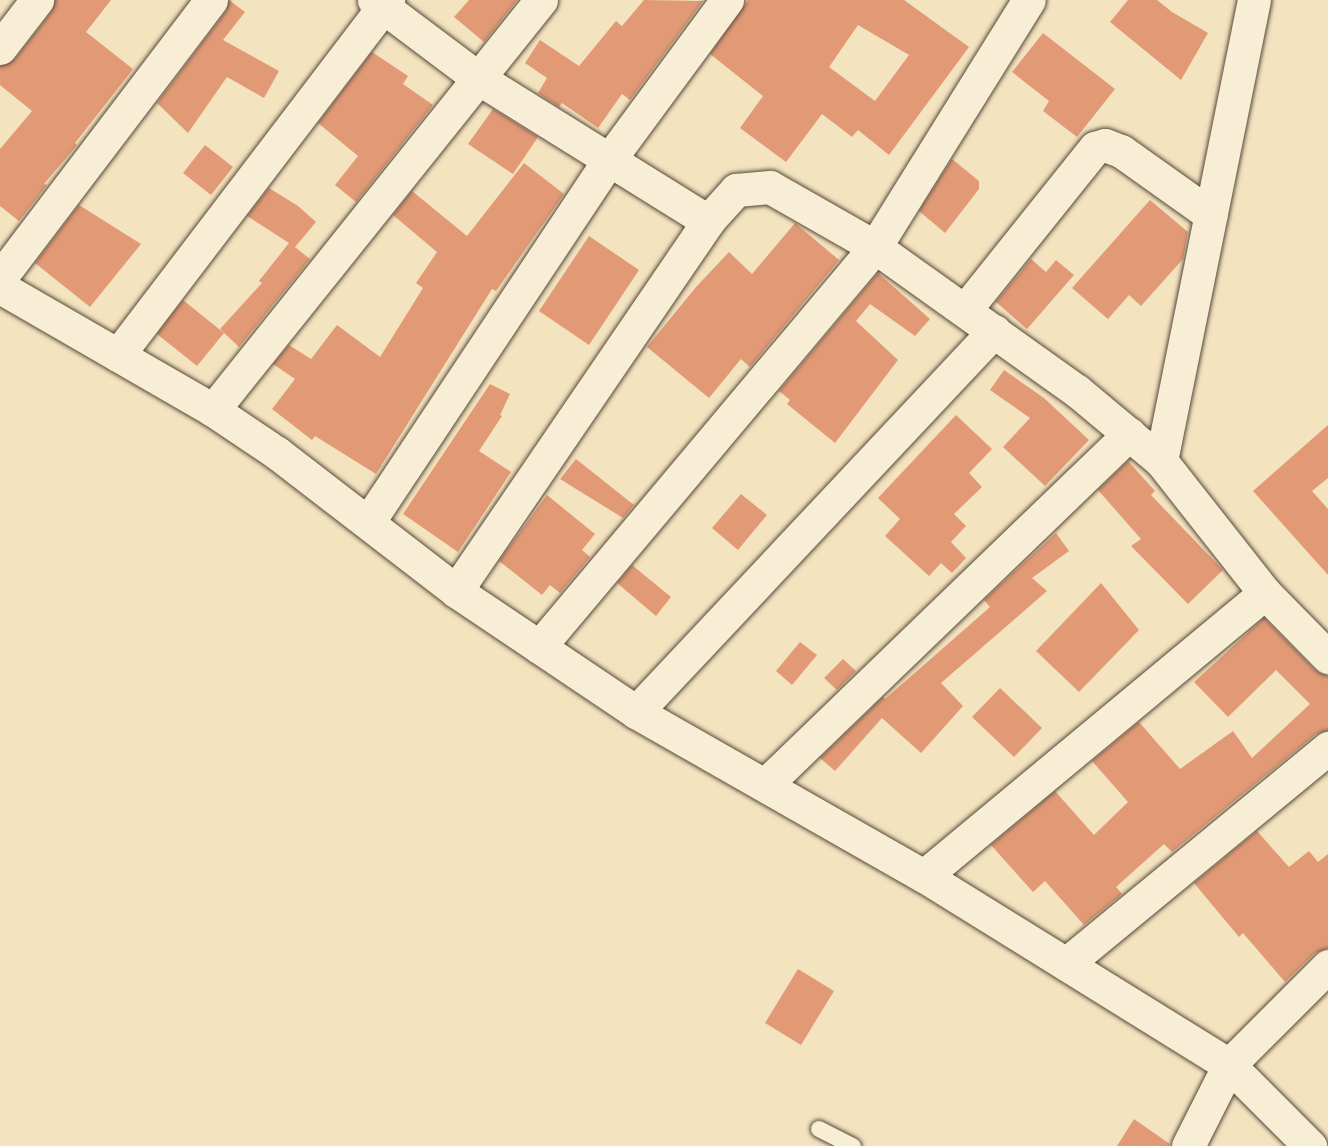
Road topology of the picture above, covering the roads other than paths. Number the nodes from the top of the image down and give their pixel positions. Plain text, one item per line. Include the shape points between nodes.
1 (37, 0) edge
2 (211, 0) edge
3 (541, 0) edge
4 (727, 0) edge
5 (1029, 0) edge
6 (1254, 0) edge
7 (382, 2) edge
8 (0, 48) edge
9 (478, 78) junction
10 (609, 159) junction
11 (1211, 215) junction
12 (708, 220) junction
13 (875, 247) junction
14 (0, 278) edge
15 (0, 287) edge
16 (965, 310) junction
17 (994, 331) junction
18 (118, 355) junction
19 (213, 410) junction
20 (1129, 434) junction
21 (1161, 460) junction
22 (369, 521) junction
23 (456, 591) junction
24 (1266, 593) junction
25 (539, 647) junction
26 (1328, 657) edge
27 (636, 712) junction
28 (1328, 748) edge
29 (765, 785) junction
30 (924, 876) junction
31 (1066, 964) junction
32 (1328, 966) edge
33 (1229, 1065) junction
34 (819, 1130) dead end
35 (853, 1146) edge
36 (1188, 1146) edge
37 (1310, 1146) edge

1 - 8 street
2 - 14 street
3 - 9 street
4 - 10 street
5 - 13 street
6 - 11 street
7 - 9 street
7 - 18 street
9 - 10 street
9 - 19 street
10 - 12 street
10 - 22 street
11 - 16 street via 1121,151 1105,145 1095,148
11 - 21 street
12 - 13 street via 736,190 770,187
12 - 23 street
13 - 16 street
13 - 25 street
15 - 18 street
16 - 17 street
17 - 20 street
17 - 27 street
18 - 19 street
19 - 22 street
20 - 21 street
20 - 29 street
21 - 24 street
22 - 23 street
23 - 25 street
24 - 26 street
24 - 30 street
25 - 27 street
27 - 29 street
28 - 31 street
29 - 30 street
30 - 31 street
31 - 33 street
32 - 33 street
33 - 36 street
33 - 37 street
34 - 35 lane

